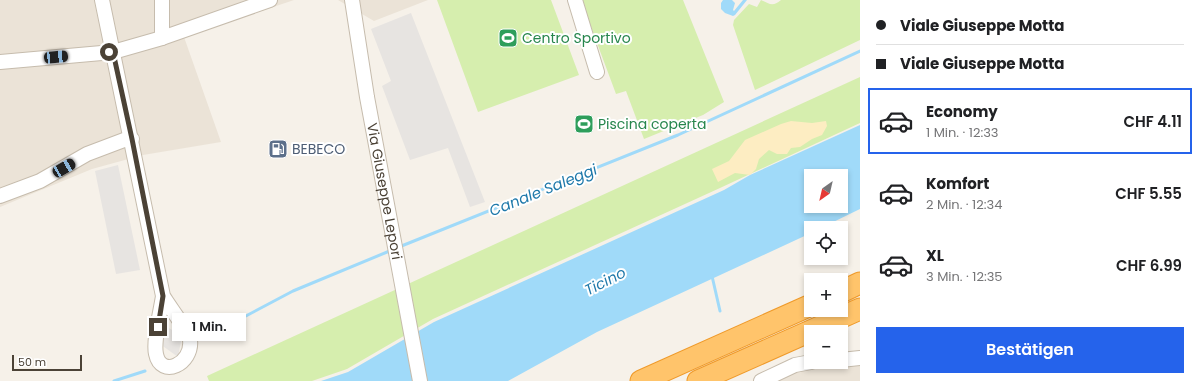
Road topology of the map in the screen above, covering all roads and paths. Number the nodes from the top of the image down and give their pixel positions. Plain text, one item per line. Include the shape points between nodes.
1 (102, 0) edge
2 (162, 0) edge
3 (270, 0) edge
4 (352, 0) edge
5 (575, 0) edge
6 (162, 38) junction
7 (113, 52) junction
8 (0, 62) edge
9 (597, 72) dead end
10 (132, 139) junction
11 (0, 196) edge
12 (860, 283) edge
13 (848, 289) edge
14 (163, 296) dead end
15 (804, 308) edge
16 (860, 309) edge
17 (860, 358) edge
18 (848, 359) edge
19 (804, 363) edge
20 (768, 379) edge
21 (420, 381) edge
22 (641, 381) edge
23 (698, 381) edge

1 - 7 street
2 - 6 street
3 - 6 street
4 - 21 street, Via Giuseppe Lepori
5 - 9 street
6 - 7 street
7 - 8 street
7 - 10 street
10 - 11 street via 87,154 40,181
10 - 14 street
12 - 13 highway
15 - 22 highway
16 - 23 highway
17 - 18 street
19 - 20 street via 795,365

